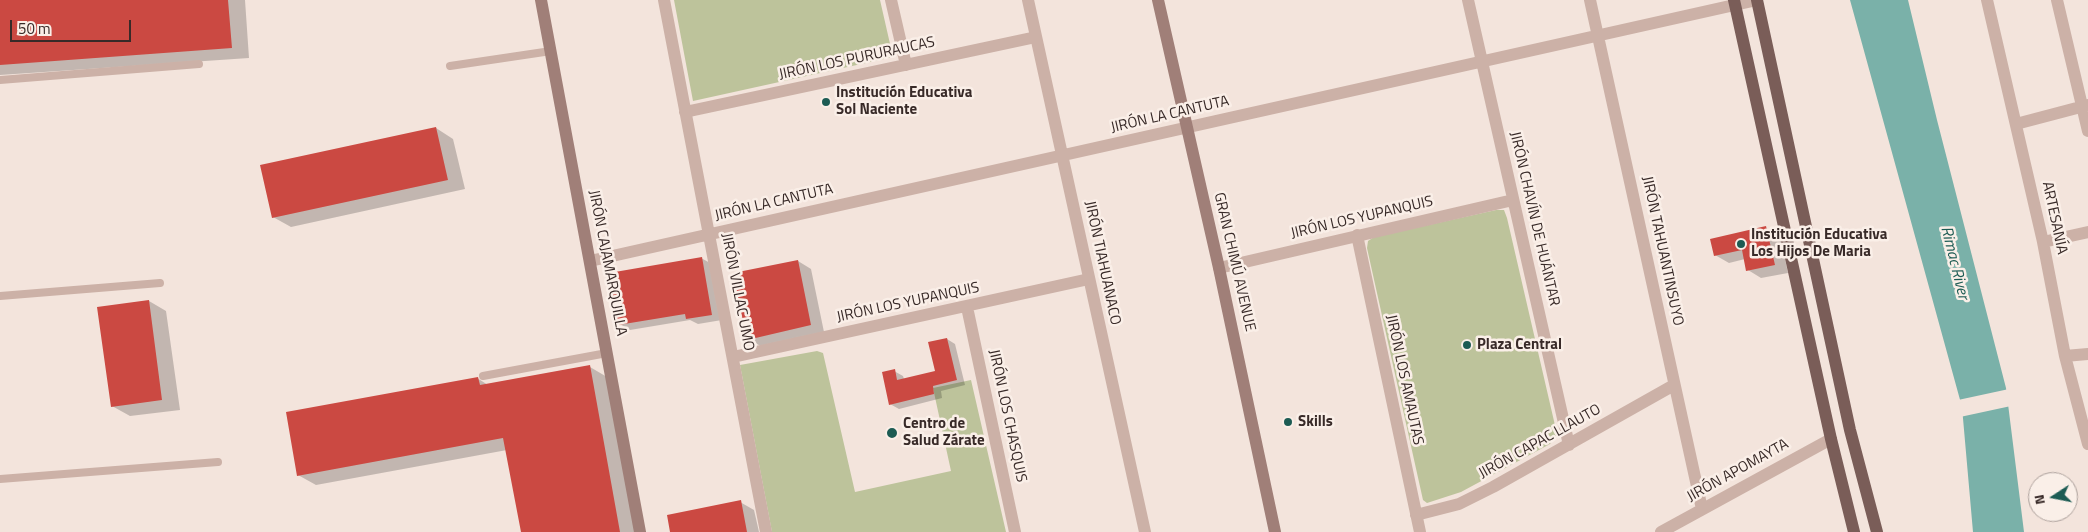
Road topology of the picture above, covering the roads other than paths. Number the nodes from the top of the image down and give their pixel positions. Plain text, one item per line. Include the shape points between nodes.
1 (541, 0) edge
2 (664, 0) edge
3 (891, 0) edge
4 (1028, 0) edge
5 (1158, 0) edge
6 (1468, 0) edge
7 (1590, 0) edge
8 (1757, 0) edge
9 (1987, 0) edge
10 (2057, 0) edge
11 (1734, 3) edge
12 (1598, 36) junction
13 (1036, 37) junction
14 (551, 51) junction
15 (1482, 62) junction
16 (199, 64) dead end
17 (906, 65) junction
18 (450, 66) dead end
19 (0, 80) edge
20 (2085, 105) edge
21 (685, 112) junction
22 (2016, 124) junction
23 (1186, 128) junction
24 (2088, 131) edge
25 (1062, 156) junction
26 (1513, 200) junction
27 (2088, 232) edge
28 (709, 234) junction
29 (1357, 235) junction
30 (2043, 242) junction
31 (590, 261) junction
32 (1219, 268) junction
33 (1089, 279) junction
34 (160, 283) dead end
35 (0, 296) edge
36 (967, 307) junction
37 (607, 353) junction
38 (2088, 354) edge
39 (2065, 356) junction
40 (733, 357) junction
41 (484, 376) dead end
42 (1674, 385) junction
43 (1831, 439) junction
44 (2088, 444) edge
45 (1569, 445) junction
46 (218, 462) dead end
47 (0, 479) edge
48 (1702, 509) junction
49 (1416, 515) junction
50 (640, 532) edge
51 (766, 532) edge
52 (1015, 532) edge
53 (1145, 532) edge
54 (1275, 532) edge
55 (1420, 532) edge
56 (1662, 532) edge
57 (1854, 532) edge
58 (1877, 532) edge

1 - 14 street, JIRÓN CAJAMARQUILLA
2 - 21 street, JIRÓN VILLAC UMO
3 - 17 street
4 - 13 street, JIRÓN TIAHUANACO
5 - 23 street, GRAN CHIMÚ AVENUE
6 - 15 street, JIRÓN CHAVÍN DE HUÁNTAR
7 - 12 street, JIRÓN TAHUANTINSUYO
8 - 11 street, JIRÓN LA CANTUTA
8 - 58 main road via 1850,430
9 - 22 street, ARTESANÍA
10 - 20 street
11 - 12 street, JIRÓN LA CANTUTA
11 - 43 main road
12 - 15 street, JIRÓN LA CANTUTA
12 - 42 street, JIRÓN TAHUANTINSUYO
13 - 17 street, JIRÓN LOS PURURAUCAS
13 - 25 street, JIRÓN TIAHUANACO
14 - 18 lane
14 - 31 street, JIRÓN CAJAMARQUILLA
15 - 23 street, JIRÓN LA CANTUTA
15 - 26 street, JIRÓN CHAVÍN DE HUÁNTAR
16 - 19 lane
17 - 21 street, JIRÓN LOS PURURAUCAS
20 - 22 street
20 - 24 street
21 - 28 street, JIRÓN VILLAC UMO
22 - 30 street, ARTESANÍA
23 - 25 street, JIRÓN LA CANTUTA
23 - 32 street, GRAN CHIMÚ AVENUE
25 - 28 street, JIRÓN LA CANTUTA
25 - 33 street, JIRÓN TIAHUANACO
26 - 29 street, JIRÓN LOS YUPANQUIS
26 - 45 street, JIRÓN CHAVÍN DE HUÁNTAR
27 - 30 street
28 - 31 street, JIRÓN LA CANTUTA
28 - 40 street, JIRÓN VILLAC UMO
29 - 32 street, JIRÓN LOS YUPANQUIS
29 - 49 street, JIRÓN LOS AMAUTAS
30 - 39 street, ARTESANÍA
31 - 37 street, JIRÓN CAJAMARQUILLA
32 - 54 street, GRAN CHIMÚ AVENUE
33 - 36 street, JIRÓN LOS YUPANQUIS
33 - 53 street, JIRÓN TIAHUANACO
34 - 35 lane
36 - 40 street, JIRÓN LOS YUPANQUIS
36 - 52 street, JIRÓN LOS CHASQUIS
37 - 41 lane
37 - 50 street, JIRÓN CAJAMARQUILLA
38 - 39 street
39 - 44 street, ARTESANÍA
40 - 51 street, JIRÓN VILLAC UMO
42 - 45 street, JIRÓN CAPAC LLAUTO
42 - 48 street, JIRÓN TAHUANTINSUYO
43 - 48 street, JIRÓN APOMAYTA
43 - 57 main road
45 - 49 street, JIRÓN CAPAC LLAUTO via 1458,504
46 - 47 lane
48 - 56 street, JIRÓN APOMAYTA
49 - 55 street, JIRÓN LOS AMAUTAS

